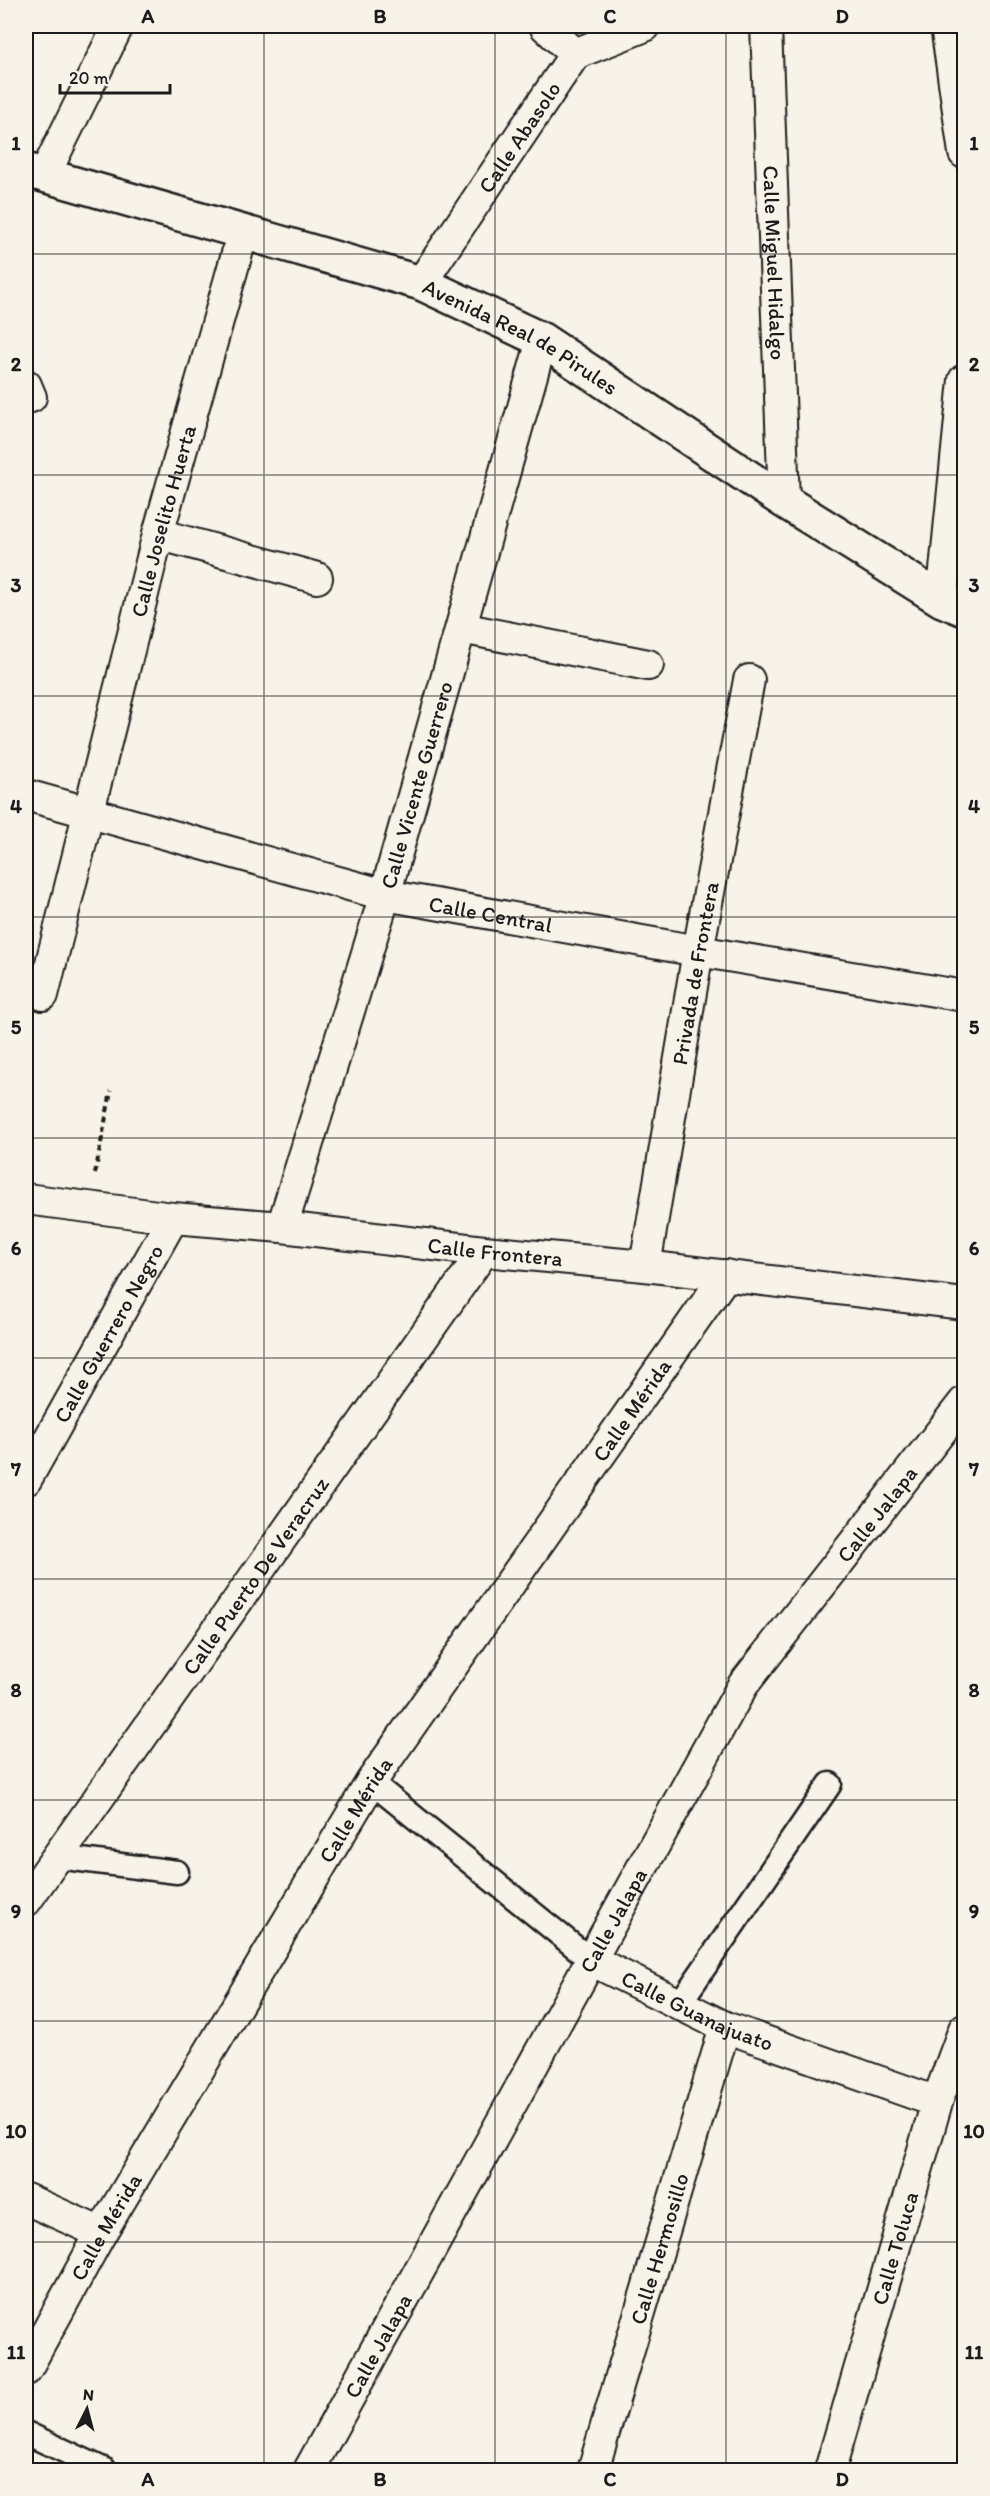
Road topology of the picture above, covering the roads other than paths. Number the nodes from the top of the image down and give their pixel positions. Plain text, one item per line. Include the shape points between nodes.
1 (118, 26) edge
2 (545, 26) edge
3 (564, 26) edge
4 (645, 26) edge
5 (766, 26) edge
6 (946, 26) edge
7 (575, 54) junction
8 (964, 153) edge
9 (35, 173) edge
10 (243, 232) junction
11 (421, 283) junction
12 (542, 340) junction
13 (964, 380) edge
14 (784, 501) junction
15 (158, 534) junction
16 (317, 578) dead end
17 (953, 605) edge
18 (461, 628) junction
19 (648, 665) dead end
20 (749, 680) dead end
21 (26, 795) edge
22 (87, 811) junction
23 (385, 894) junction
24 (698, 951) junction
25 (43, 994) dead end
26 (964, 996) edge
27 (26, 1199) edge
28 (172, 1218) junction
29 (282, 1227) junction
30 (484, 1251) junction
31 (645, 1266) junction
32 (726, 1275) junction
33 (964, 1304) edge
34 (964, 1402) edge
35 (26, 1480) edge
36 (371, 1782) junction
37 (830, 1784) dead end
38 (57, 1857) junction
39 (177, 1872) dead end
40 (26, 1901) edge
41 (591, 1960) junction
42 (680, 2003) junction
43 (725, 2027) junction
44 (964, 2029) edge
45 (937, 2102) junction
46 (26, 2199) edge
47 (101, 2233) junction
48 (26, 2370) edge
49 (26, 2433) edge
50 (105, 2470) edge
51 (309, 2470) edge
52 (593, 2470) edge
53 (830, 2470) edge

1 - 9 street
2 - 7 street
3 - 7 street
4 - 7 street
5 - 14 street, Calle Miguel Hidalgo
6 - 8 street
7 - 11 street, Calle Abasolo
9 - 10 street, Avenida Real de Pirules
10 - 11 street, Avenida Real de Pirules
10 - 15 street, Calle Joselito Huerta
11 - 12 street, Avenida Real de Pirules
12 - 14 street, Avenida Real de Pirules
12 - 18 street, Calle Vicente Guerrero
13 - 17 street
14 - 17 street, Avenida Real de Pirules
15 - 16 street
15 - 22 street, Calle Joselito Huerta
18 - 19 street
18 - 23 street, Calle Vicente Guerrero
20 - 24 street, Privada de Frontera
21 - 22 street, Calle Central
22 - 23 street, Calle Central
22 - 25 street, Calle Joselito Huerta
23 - 24 street, Calle Central
23 - 29 street, Calle Vicente Guerrero
24 - 26 street, Calle Central
24 - 31 street, Privada de Frontera
27 - 28 street, Calle Frontera
28 - 29 street, Calle Frontera
28 - 35 street, Calle Guerrero Negro
29 - 30 street, Calle Frontera
30 - 31 street, Calle Frontera
30 - 38 street, Calle Puerto De Veracruz
31 - 32 street, Calle Frontera
32 - 33 street, Calle Frontera
32 - 36 street, Calle Mérida
34 - 41 street, Calle Jalapa via 743,1685
36 - 41 street, Calle Guanajuato
36 - 47 street, Calle Mérida
37 - 42 street
38 - 39 street
38 - 40 street, Calle Puerto De Veracruz
41 - 42 street, Calle Guanajuato
41 - 51 street, Calle Jalapa
42 - 43 street, Calle Guanajuato
43 - 45 street, Calle Guanajuato
43 - 52 street, Calle Hermosillo
44 - 45 street, Calle Toluca
45 - 53 street, Calle Toluca
46 - 47 street
47 - 48 street, Calle Mérida
49 - 50 street

